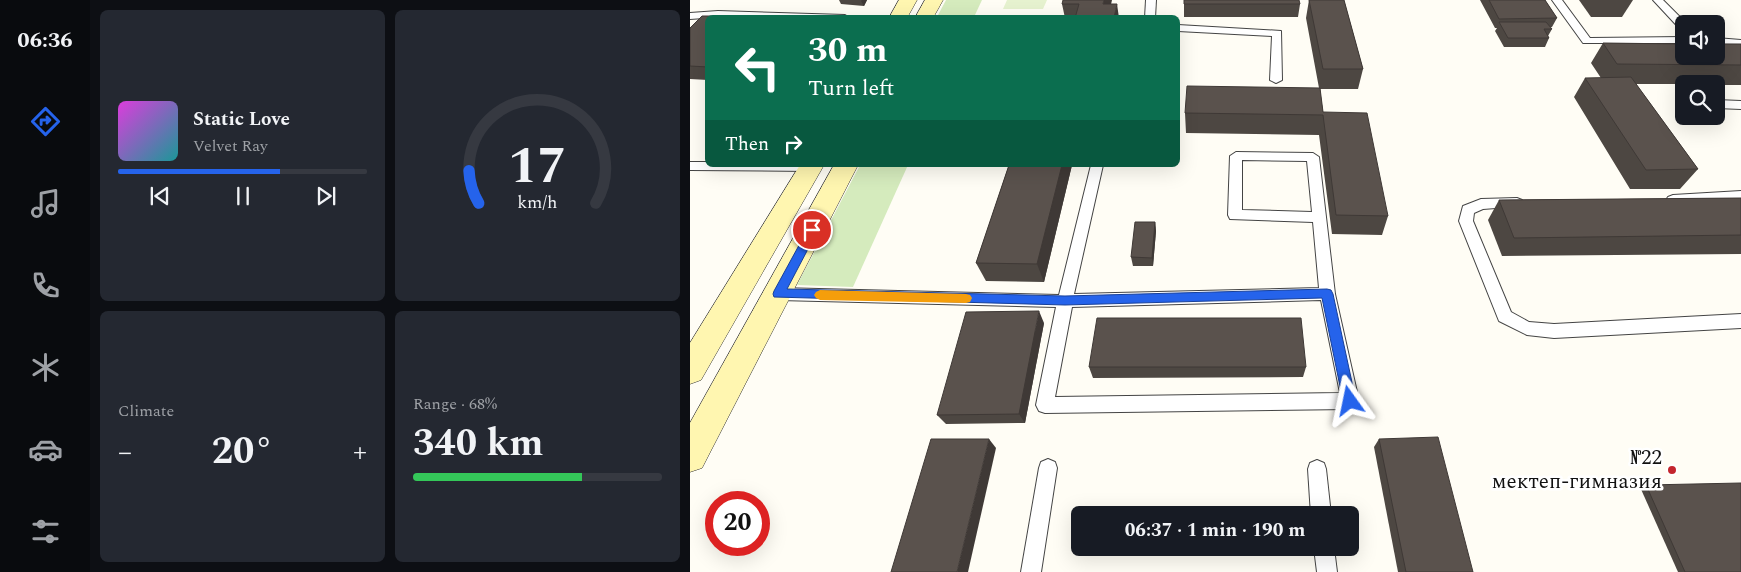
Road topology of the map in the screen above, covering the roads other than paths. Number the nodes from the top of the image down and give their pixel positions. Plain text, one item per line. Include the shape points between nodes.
1 (908, 0) edge
2 (934, 0) edge
3 (1151, 0) edge
4 (1557, 0) edge
5 (1658, 0) edge
6 (750, 15) edge
7 (900, 15) edge
8 (926, 15) edge
9 (1150, 15) edge
10 (690, 16) edge
11 (1675, 18) edge
12 (1180, 28) edge
13 (1675, 40) edge
14 (1725, 42) edge
15 (1741, 43) edge
16 (1276, 80) dead end
17 (1725, 104) edge
18 (1741, 105) edge
19 (690, 166) edge
20 (705, 166) edge
21 (810, 167) edge
22 (845, 167) edge
23 (1097, 167) edge
24 (1741, 196) edge
25 (1655, 200) edge
26 (1529, 203) edge
27 (1320, 217) junction
28 (778, 294) junction
29 (1327, 294) junction
30 (1065, 301) junction
31 (1741, 321) edge
32 (690, 370) edge
33 (690, 456) edge
34 (1048, 468) dead end
35 (1317, 469) dead end
36 (1320, 506) edge
37 (1325, 556) edge
38 (1031, 572) edge
39 (1326, 572) edge

1 - 7 main road
2 - 8 main road
3 - 9 lane
4 - 13 lane via 1586,41
5 - 11 lane
6 - 10 lane
12 - 16 lane via 1277,33
14 - 15 lane
17 - 18 lane
19 - 20 lane
21 - 32 main road
22 - 28 main road
23 - 30 lane
24 - 25 lane
26 - 31 lane via 1481,204 1468,210 1466,221 1506,316 1527,328 1554,331
27 - 27 lane via 1313,157 1236,156 1235,215
27 - 29 lane
28 - 30 lane
28 - 33 main road
29 - 30 lane
29 - 30 lane via 1350,401 1045,405
34 - 38 lane
35 - 36 lane
37 - 39 lane

